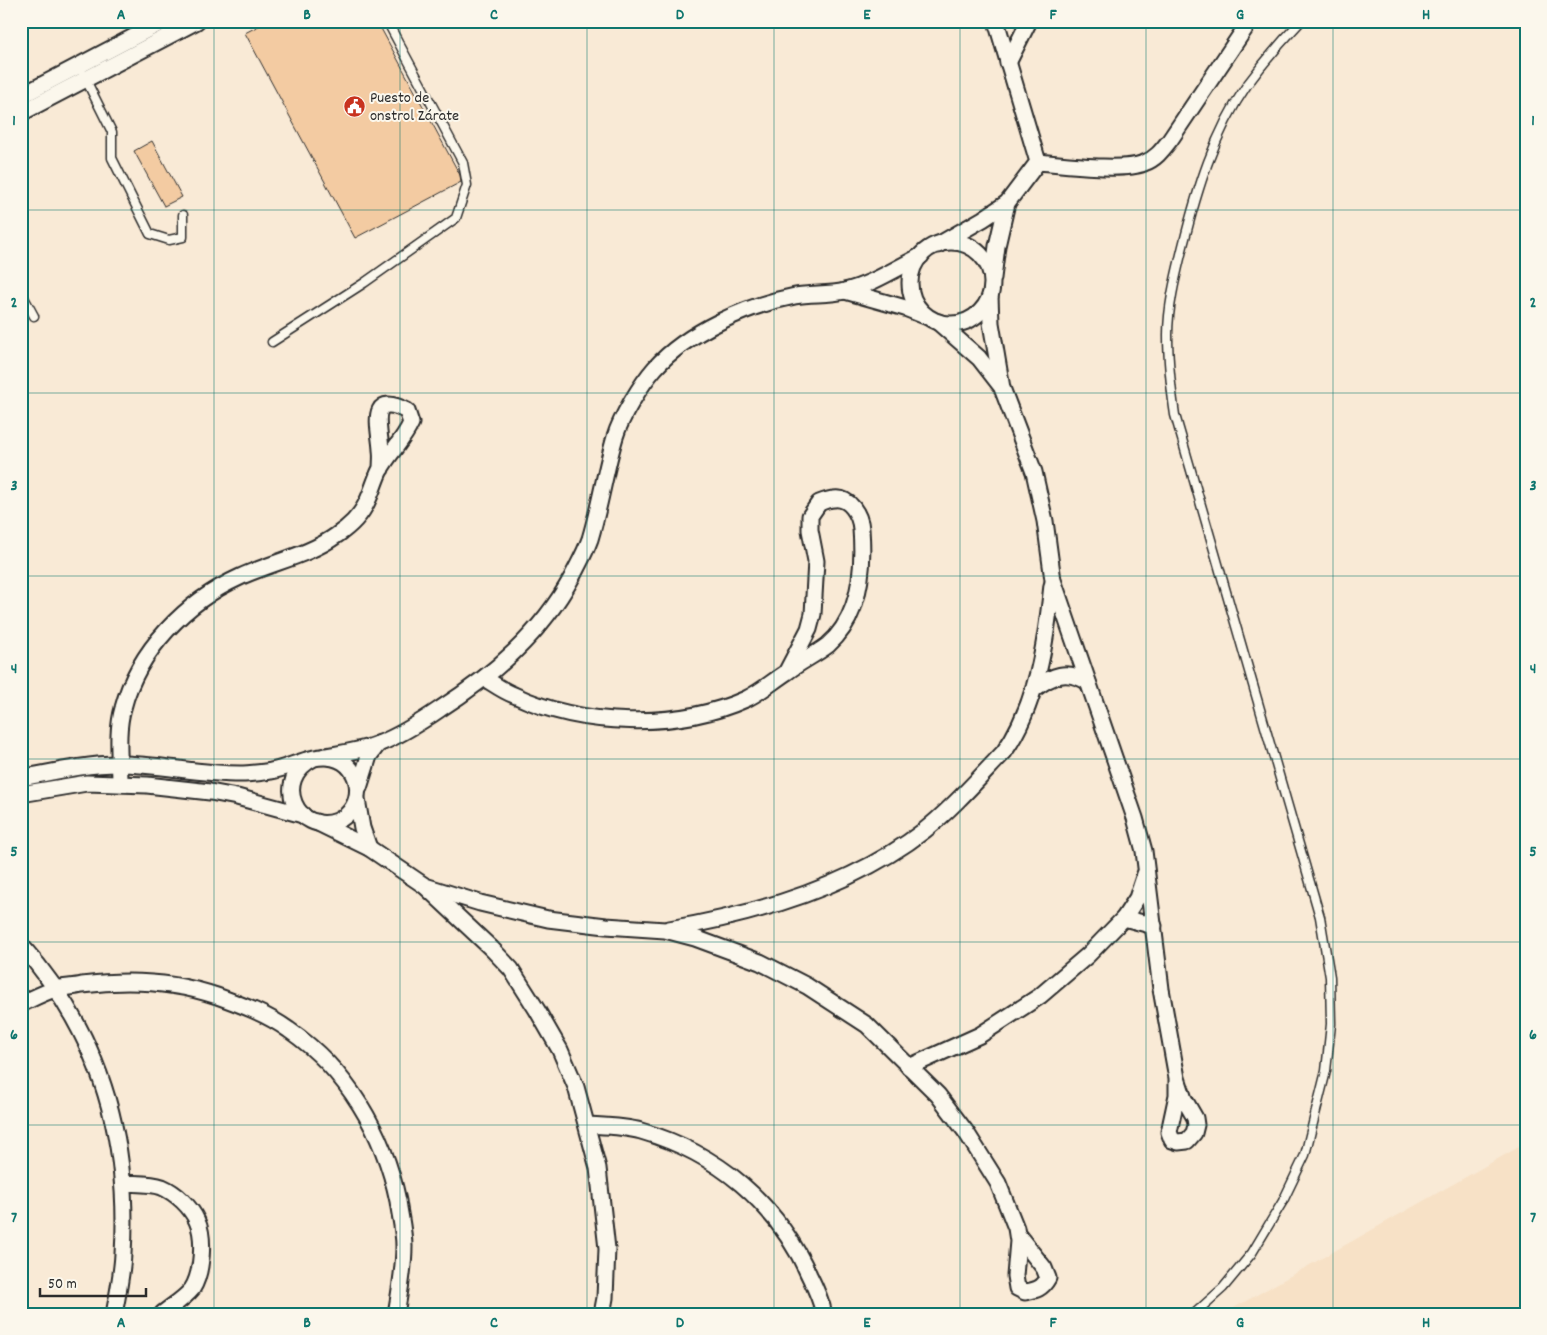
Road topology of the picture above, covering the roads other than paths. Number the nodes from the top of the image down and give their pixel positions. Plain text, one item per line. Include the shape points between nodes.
1 (164, 21) edge
2 (197, 21) edge
3 (387, 21) edge
4 (996, 21) edge
5 (1029, 21) edge
6 (1250, 21) edge
7 (1301, 21) edge
8 (1008, 64) junction
9 (82, 73) junction
10 (21, 96) edge
11 (21, 113) edge
12 (1038, 162) junction
13 (1007, 202) junction
14 (183, 215) dead end
15 (938, 244) junction
16 (921, 256) junction
17 (992, 290) junction
18 (845, 291) junction
19 (21, 292) edge
20 (34, 316) dead end
21 (933, 319) junction
22 (272, 342) dead end
23 (1002, 388) junction
24 (380, 469) dead end
25 (1053, 580) junction
26 (787, 671) junction
27 (484, 678) junction
28 (1088, 682) junction
29 (1034, 689) junction
30 (378, 744) junction
31 (320, 757) junction
32 (120, 764) junction
33 (21, 778) edge
34 (120, 783) junction
35 (21, 794) edge
36 (358, 794) junction
37 (310, 819) junction
38 (369, 848) junction
39 (1146, 872) junction
40 (425, 886) junction
41 (480, 903) junction
42 (1124, 918) junction
43 (717, 919) junction
44 (468, 925) junction
45 (1154, 926) junction
46 (665, 930) junction
47 (714, 945) junction
48 (21, 946) edge
49 (56, 989) junction
50 (21, 1004) edge
51 (909, 1067) junction
52 (1177, 1078) dead end
53 (587, 1125) junction
54 (124, 1183) junction
55 (1017, 1234) dead end
56 (114, 1314) edge
57 (162, 1314) edge
58 (396, 1314) edge
59 (602, 1314) edge
60 (824, 1314) edge
61 (1194, 1314) edge

1 - 9 street
2 - 9 street
3 - 22 lane via 463,163 467,185 456,218
4 - 8 street
5 - 8 street
6 - 12 street via 1160,153 1145,163 1123,167
7 - 61 lane via 1247,85 1210,155 1173,287 1168,334 1175,415 1320,917 1330,977 1331,1024 1319,1103 1305,1154 1283,1201 1252,1253 1223,1288
8 - 12 street
9 - 10 street
9 - 11 street
9 - 14 lane via 112,132 112,158 150,234 169,240 183,237
12 - 13 street
13 - 15 street
13 - 17 street
15 - 16 street
15 - 17 street via 964,244 976,250 991,271
16 - 18 street
16 - 21 street via 913,270 910,286 918,308
17 - 21 street via 985,307 964,322 951,324
17 - 23 street via 991,323
18 - 21 street
18 - 27 street via 795,296 753,308 693,337 670,353 655,369 639,390 616,435 590,538 565,590 532,635
19 - 20 lane
21 - 23 street via 978,358
23 - 25 street via 1034,472
24 - 32 street via 367,503 347,528 300,555 240,576 209,593 166,630 150,651 123,708
25 - 28 street
25 - 29 street
26 - 26 street via 829,643 846,622 860,585 860,521 853,506 836,498 819,503 810,516 816,561 813,614 809,629
26 - 27 street via 747,698 721,709 650,720 619,720 563,712 513,695
27 - 30 street via 422,721
28 - 29 street via 1078,676 1060,674
28 - 39 street via 1136,818
29 - 43 street via 1014,738 1004,752 926,829 886,858 822,888
30 - 31 street
30 - 36 street via 369,756
31 - 32 street via 271,771 243,774
31 - 36 street via 335,758 352,770
31 - 37 street via 298,770 291,788 296,808
32 - 33 street via 91,765
32 - 34 street
34 - 35 street via 87,783
34 - 37 street via 210,792 265,803
36 - 37 street via 352,809 336,821 326,823
36 - 38 street via 362,828
37 - 38 street
38 - 40 street
39 - 42 street via 1137,898
39 - 45 street
40 - 41 street
40 - 44 street
41 - 44 street
41 - 46 street via 548,918
42 - 45 street
42 - 51 street via 1088,955 1040,996 980,1035
43 - 46 street
43 - 47 street
44 - 53 street via 511,969 537,1010 560,1050 576,1087
45 - 52 street via 1161,989
46 - 47 street
47 - 51 street via 760,962 807,986 867,1025
48 - 49 street
49 - 50 street
49 - 54 street via 85,1038 99,1070 119,1142
49 - 58 street via 142,981 174,984 241,1004 265,1016 302,1040 328,1063 363,1108 381,1143 393,1177 404,1244
51 - 55 street via 938,1095 966,1132 998,1183
53 - 59 street via 598,1168 607,1249
53 - 60 street via 639,1130 675,1143 711,1161 739,1181 764,1204 802,1258
54 - 56 street via 123,1254
54 - 57 street via 161,1187 183,1202 198,1222 201,1246 196,1280 191,1290

